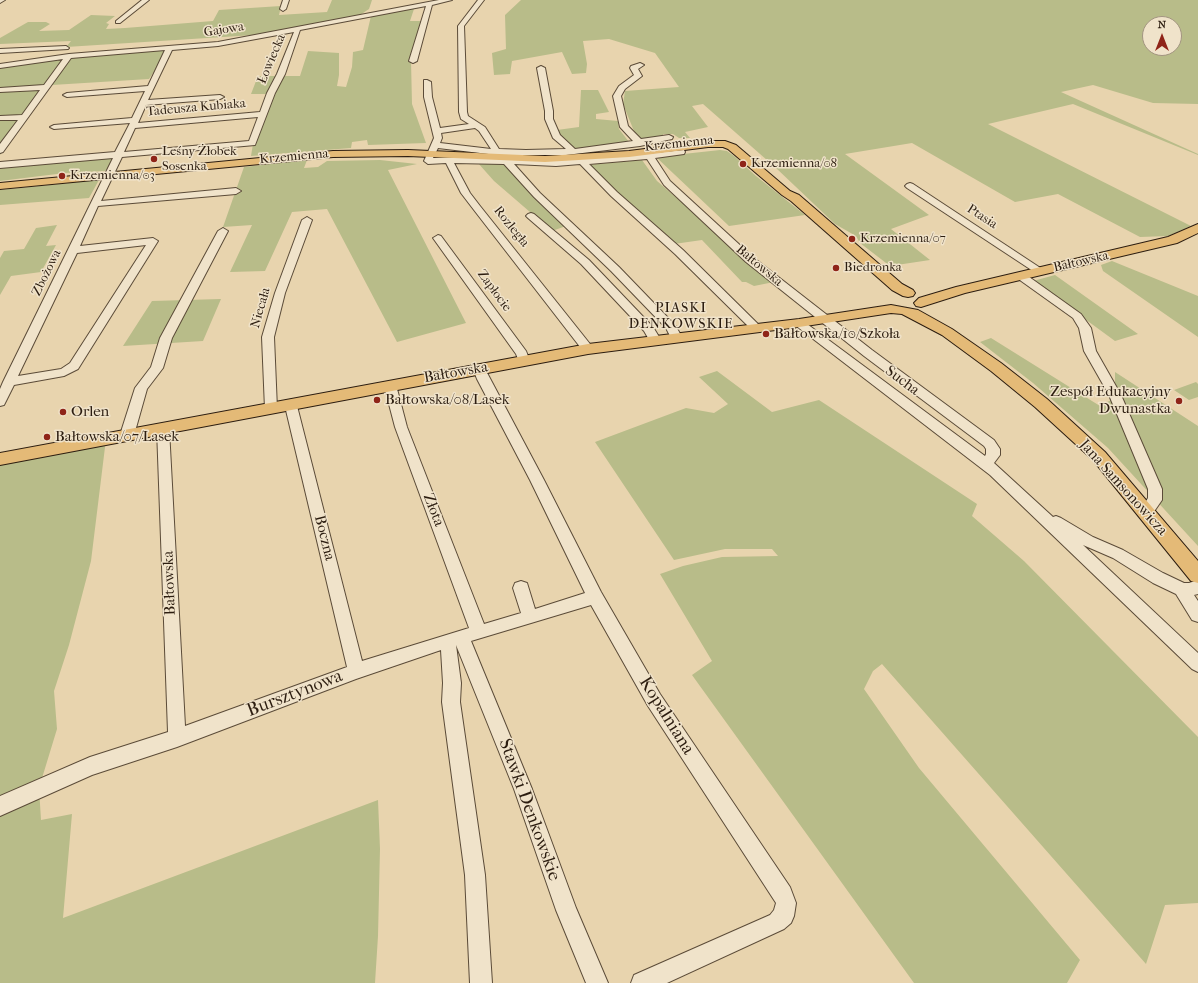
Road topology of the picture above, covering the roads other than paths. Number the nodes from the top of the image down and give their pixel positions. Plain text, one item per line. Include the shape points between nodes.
1 (146, 0) edge
2 (286, 0) edge
3 (449, 0) edge
4 (481, 0) edge
5 (428, 4) junction
6 (283, 8) dead end
7 (118, 22) dead end
8 (296, 29) junction
9 (66, 48) dead end
10 (169, 49) junction
11 (0, 52) edge
12 (69, 56) junction
13 (413, 61) dead end
14 (640, 65) dead end
15 (0, 66) edge
16 (541, 68) dead end
17 (427, 82) dead end
18 (47, 86) junction
19 (150, 88) junction
20 (0, 90) edge
21 (67, 95) dead end
22 (220, 96) dead end
23 (144, 103) junction
24 (263, 114) junction
25 (24, 117) junction
26 (0, 118) edge
27 (134, 123) junction
28 (478, 125) junction
29 (54, 127) dead end
30 (436, 131) junction
31 (669, 138) dead end
32 (640, 143) junction
33 (433, 149) junction
34 (0, 150) edge
35 (497, 152) junction
36 (573, 152) junction
37 (681, 152) dead end
38 (118, 155) junction
39 (650, 156) junction
40 (586, 159) junction
41 (449, 161) junction
42 (508, 163) junction
43 (0, 165) edge
44 (108, 175) junction
45 (0, 186) edge
46 (910, 186) dead end
47 (236, 191) dead end
48 (94, 204) junction
49 (531, 216) dead end
50 (307, 220) dead end
51 (1198, 228) edge
52 (222, 231) dead end
53 (438, 238) dead end
54 (72, 250) junction
55 (878, 271) junction
56 (1040, 271) junction
57 (1021, 276) junction
58 (890, 298) junction
59 (916, 299) junction
60 (904, 311) junction
61 (855, 315) junction
62 (824, 319) junction
63 (799, 323) junction
64 (756, 327) junction
65 (948, 332) junction
66 (676, 337) junction
67 (655, 340) junction
68 (588, 349) junction
69 (524, 361) junction
70 (479, 369) junction
71 (9, 382) junction
72 (390, 385) junction
73 (0, 402) edge
74 (291, 406) junction
75 (271, 409) junction
76 (163, 429) junction
77 (127, 435) junction
78 (0, 459) edge
79 (986, 465) junction
80 (1032, 506) junction
81 (1146, 512) junction
82 (1198, 575) edge
83 (1198, 587) edge
84 (521, 588) dead end
85 (1182, 589) junction
86 (595, 597) junction
87 (1198, 615) edge
88 (530, 617) junction
89 (463, 637) junction
90 (1198, 664) edge
91 (356, 671) junction
92 (177, 738) junction
93 (0, 806) edge
94 (481, 983) edge
95 (597, 983) edge
96 (642, 983) edge

1 - 7 street
2 - 6 street
3 - 5 street, Gajowa
4 - 28 street via 461,26 463,112 464,116
5 - 8 street, Gajowa
5 - 13 street
8 - 10 street, Gajowa via 218,44
8 - 24 street, Łowiecka via 281,74 270,93
9 - 11 street
10 - 12 street, Gajowa
10 - 19 street, Zbożowa
12 - 15 street, Gajowa
12 - 18 street
14 - 32 street via 634,67 638,76 622,88 617,96 624,127
16 - 36 street via 549,119 556,136
17 - 30 street
18 - 20 street
18 - 25 street
19 - 21 street
19 - 23 street, Zbożowa
22 - 23 street
23 - 27 street, Zbożowa
24 - 27 street, Tadeusza Kubiaka
24 - 38 street, Łowiecka via 252,143
25 - 26 street
25 - 34 street
27 - 29 street
27 - 38 street, Zbożowa
28 - 30 street
28 - 35 street
30 - 33 street via 438,138
31 - 32 street
32 - 36 street
33 - 35 street
33 - 40 main road, Krzemienna via 545,159
33 - 41 street via 428,161
33 - 44 main road, Krzemienna via 333,154
35 - 36 street
37 - 39 street
38 - 43 street
38 - 44 street, Zbożowa
39 - 40 street
39 - 62 street, Bałtowska via 668,183 733,245
40 - 42 street
40 - 55 main road, Krzemienna via 725,144 795,198
40 - 64 street via 614,194
41 - 42 street
41 - 68 street, Rozległa via 477,208
42 - 66 street via 537,195 615,269 670,326
44 - 45 main road, Krzemienna
44 - 48 street, Zbożowa
46 - 56 street, Ptasia
47 - 48 street
48 - 54 street, Zbożowa
49 - 67 street via 585,262 649,329
50 - 75 street, Niecała via 280,293 268,337
51 - 56 main road, Bałtowska via 1172,240
52 - 77 street via 166,338 156,368 142,388
53 - 69 street, Zapłocie via 522,354
54 - 71 street, Zbożowa
54 - 71 street via 153,241 74,366 64,372
55 - 58 main road, Krzemienna via 889,288
55 - 59 main road, Krzemienna
56 - 57 main road, Bałtowska
57 - 59 main road, Bałtowska via 924,301
57 - 81 street via 1077,316 1085,328 1090,351 1115,395 1155,489 1155,500
58 - 59 main road via 898,292
58 - 60 main road via 893,306
58 - 61 main road, Bałtowska via 884,304
59 - 60 main road via 916,310
59 - 65 main road, Jana Samsonowicza via 926,314
60 - 61 main road, Bałtowska via 891,309
60 - 65 main road, Jana Samsonowicza via 913,313
61 - 62 main road, Bałtowska
62 - 63 main road, Bałtowska
62 - 79 street, Bałtowska via 989,443 993,454
63 - 64 main road, Bałtowska
63 - 79 street, Sucha
64 - 66 main road, Bałtowska
65 - 81 main road, Jana Samsonowicza via 1041,403 1099,456
66 - 67 main road, Bałtowska
67 - 68 main road, Bałtowska
68 - 69 main road, Bałtowska
69 - 70 main road, Bałtowska
70 - 72 main road, Bałtowska
70 - 86 street, Kopalniana
71 - 73 street, Zbożowa
72 - 74 main road, Bałtowska
72 - 89 street, Złota
74 - 75 main road, Bałtowska
74 - 91 street, Boczna
75 - 76 main road, Bałtowska
76 - 77 main road, Bałtowska
76 - 92 street, Bałtowska
77 - 78 main road, Bałtowska
79 - 80 street, Sucha
80 - 85 street via 1088,541 1118,554
80 - 90 street
81 - 82 main road, Jana Samsonowicza
83 - 85 street
84 - 88 street
85 - 87 street
86 - 88 street, Bursztynowa
86 - 96 street, Kopalniana via 654,700 786,902 784,916 777,922
88 - 89 street, Bursztynowa
89 - 91 street, Bursztynowa
89 - 94 street via 450,652 451,702 475,875
89 - 95 street, Stawki Denkowskie via 523,789 566,910
91 - 92 street, Bursztynowa
92 - 93 street, Bursztynowa via 90,766

